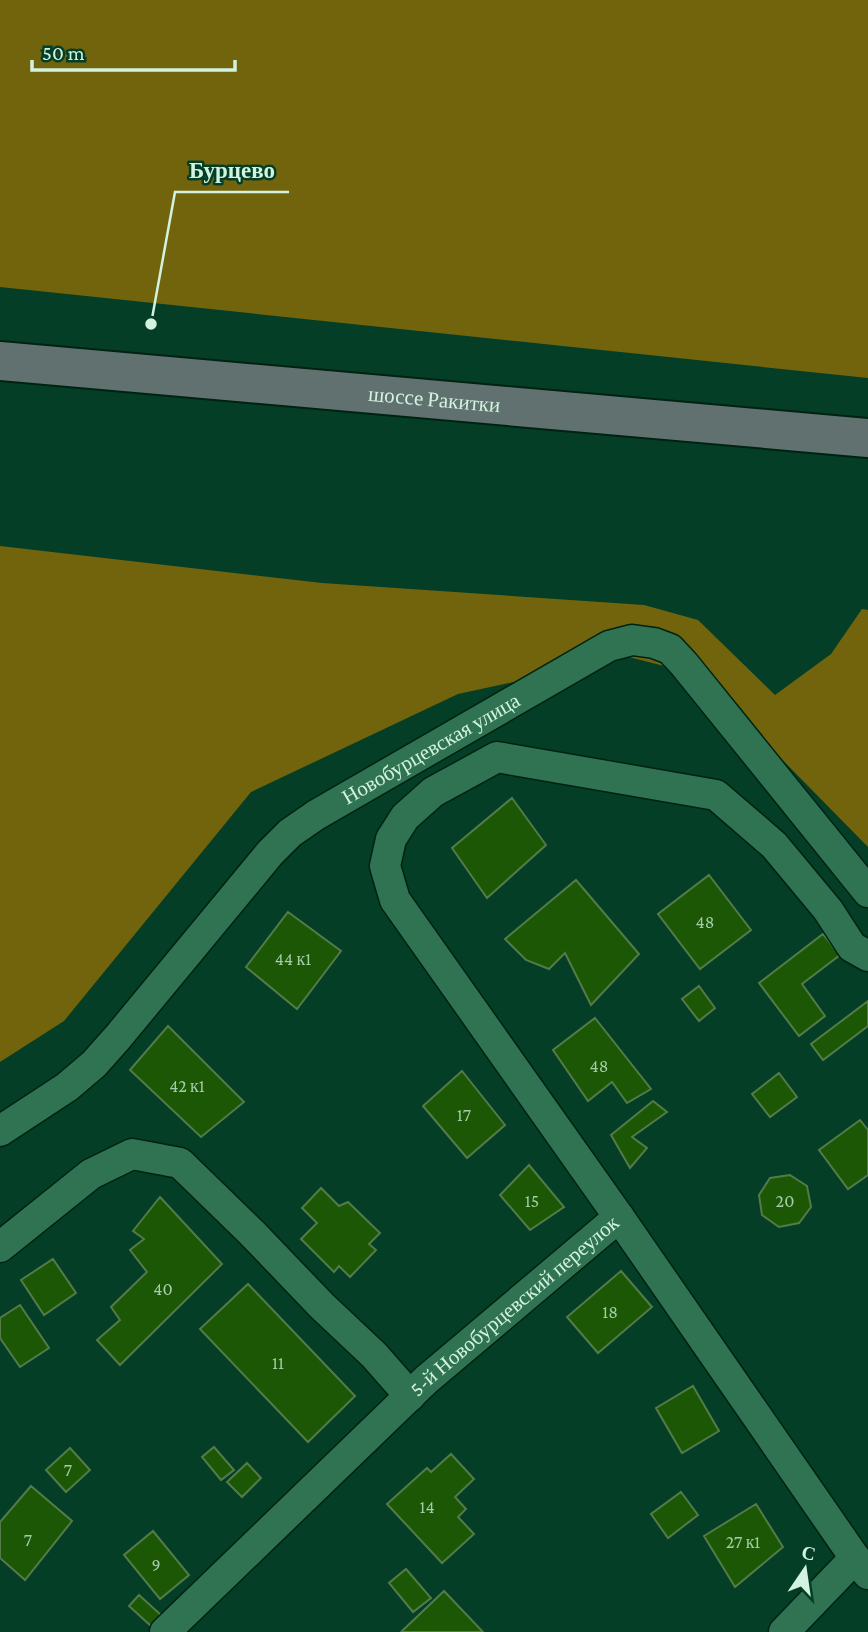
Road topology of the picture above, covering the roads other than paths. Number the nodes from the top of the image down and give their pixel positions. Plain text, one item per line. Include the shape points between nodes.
1 (0, 360) edge
2 (868, 438) edge
3 (868, 892) edge
4 (868, 956) edge
5 (0, 1131) edge
6 (619, 1217) junction
7 (0, 1247) edge
8 (410, 1396) junction
9 (861, 1566) edge
10 (165, 1632) edge
11 (784, 1632) edge

1 - 2 main road, шоссе Ракитки
3 - 5 street, Новобурцевская улица via 670,649 632,640 609,646 290,833 93,1064
4 - 6 street, 5-й Новобурцевский переулок via 852,947 774,845 716,795 497,757 433,792 405,817 391,839 385,866 395,900
6 - 8 street, 5-й Новобурцевский переулок
6 - 9 street
7 - 8 street via 91,1174 132,1154 180,1163 374,1354
8 - 10 street, 5-й Новобурцевский переулок
9 - 11 street

